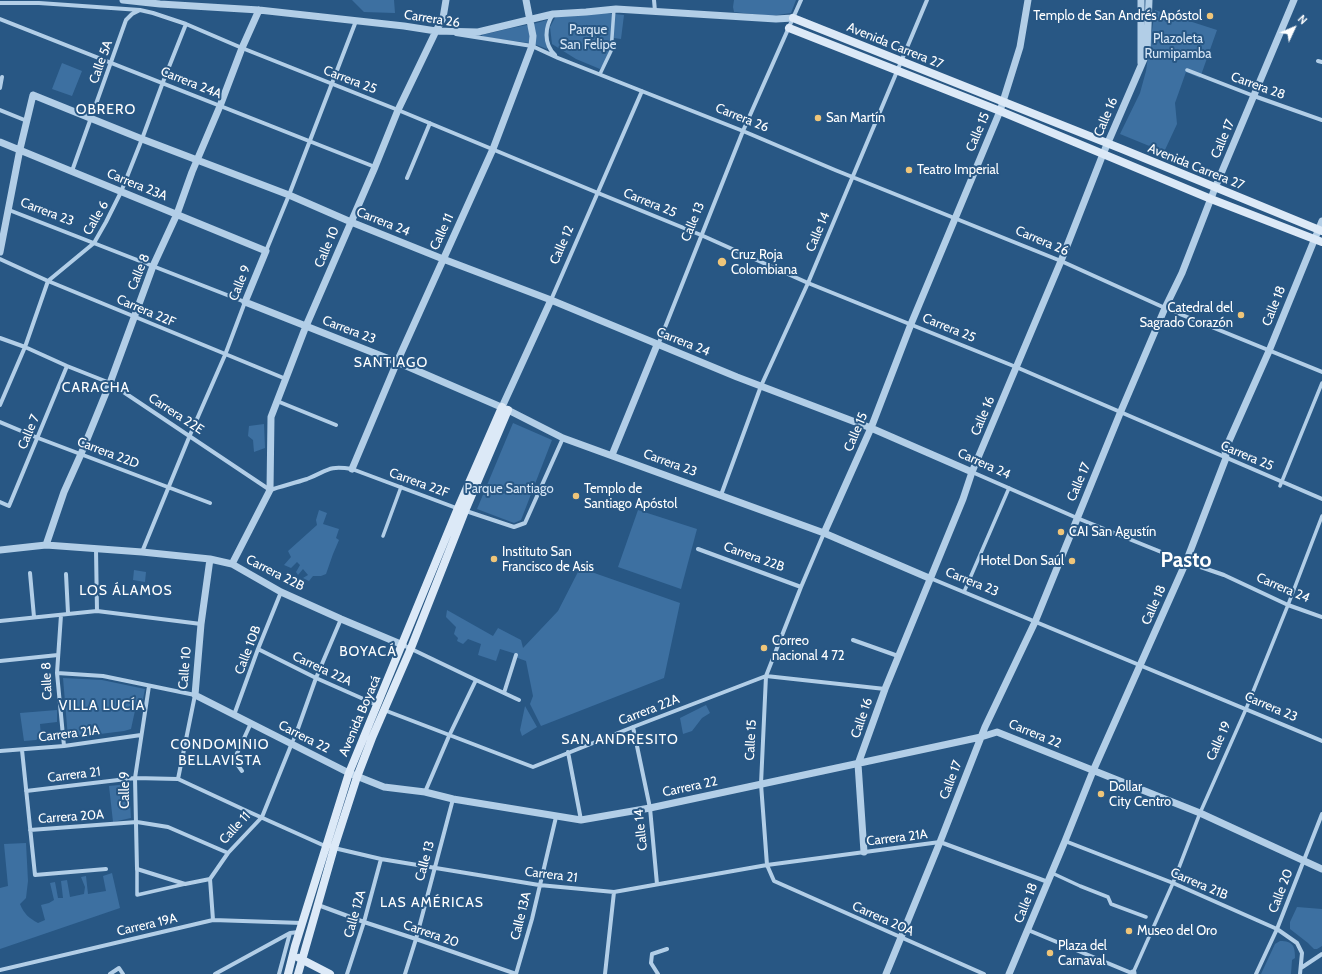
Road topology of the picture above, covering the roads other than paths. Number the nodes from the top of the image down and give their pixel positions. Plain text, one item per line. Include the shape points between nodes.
1 (123, 0) edge
2 (446, 0) edge
3 (526, 0) edge
4 (654, 0) edge
5 (801, 0) edge
6 (927, 0) edge
7 (1028, 0) edge
8 (1141, 0) edge
9 (1149, 0) edge
10 (1294, 0) edge
11 (0, 3) edge
12 (614, 9) junction
13 (140, 10) junction
14 (259, 10) junction
15 (655, 12) junction
16 (553, 14) junction
17 (529, 18) junction
18 (793, 18) junction
19 (0, 19) edge
20 (356, 21) junction
21 (186, 24) junction
22 (789, 28) junction
23 (436, 31) junction
24 (532, 46) junction
25 (242, 48) junction
26 (558, 58) junction
27 (901, 61) junction
28 (112, 62) junction
29 (1141, 66) junction
30 (1186, 70) dead end
31 (896, 71) junction
32 (600, 74) junction
33 (2, 77) dead end
34 (163, 82) junction
35 (332, 83) junction
36 (0, 88) edge
37 (642, 91) junction
38 (1254, 96) junction
39 (1003, 102) junction
40 (220, 106) junction
41 (0, 110) edge
42 (398, 110) junction
43 (1000, 111) junction
44 (91, 118) junction
45 (1322, 120) edge
46 (27, 121) junction
47 (430, 123) junction
48 (743, 130) junction
49 (142, 139) junction
50 (309, 141) junction
51 (0, 142) edge
52 (1108, 144) junction
53 (20, 149) junction
54 (493, 149) junction
55 (1103, 154) junction
56 (198, 160) junction
57 (375, 166) junction
58 (72, 171) junction
59 (853, 177) junction
60 (407, 178) dead end
61 (1215, 188) junction
62 (121, 192) junction
63 (598, 193) junction
64 (289, 195) junction
65 (1211, 199) junction
66 (9, 210) junction
67 (177, 214) junction
68 (955, 218) junction
69 (1322, 221) edge
70 (350, 222) junction
71 (1320, 231) edge
72 (701, 235) junction
73 (1318, 240) edge
74 (94, 243) junction
75 (266, 251) junction
76 (0, 252) edge
77 (0, 259) edge
78 (443, 259) junction
79 (1061, 261) junction
80 (153, 266) junction
81 (48, 281) junction
82 (808, 283) junction
83 (550, 300) junction
84 (245, 302) junction
85 (1165, 308) junction
86 (134, 317) junction
87 (911, 324) junction
88 (306, 326) junction
89 (0, 338) edge
90 (657, 345) junction
91 (24, 347) junction
92 (1269, 351) junction
93 (225, 355) junction
94 (397, 362) junction
95 (67, 366) junction
96 (1016, 367) junction
97 (1322, 372) edge
98 (286, 379) junction
99 (110, 382) junction
100 (1322, 383) edge
101 (761, 386) junction
102 (277, 401) junction
103 (0, 406) edge
104 (505, 408) junction
105 (1121, 411) junction
106 (0, 422) edge
107 (336, 426) dead end
108 (871, 428) junction
109 (190, 435) junction
110 (38, 438) junction
111 (563, 438) junction
112 (81, 454) junction
113 (612, 456) junction
114 (1226, 458) junction
115 (352, 469) junction
116 (972, 472) junction
117 (1281, 484) junction
118 (169, 487) junction
119 (401, 487) junction
120 (1009, 488) junction
121 (270, 490) junction
122 (721, 495) junction
123 (1322, 499) edge
124 (0, 502) edge
125 (210, 503) dead end
126 (462, 509) junction
127 (1322, 516) edge
128 (1077, 518) junction
129 (824, 533) junction
130 (383, 536) dead end
131 (46, 545) junction
132 (96, 549) junction
133 (698, 549) dead end
134 (0, 550) edge
135 (142, 552) junction
136 (210, 559) junction
137 (1186, 562) junction
138 (232, 564) junction
139 (30, 573) dead end
140 (66, 574) dead end
141 (929, 578) junction
142 (801, 588) junction
143 (281, 592) junction
144 (964, 592) junction
145 (1288, 604) junction
146 (97, 611) junction
147 (68, 613) junction
148 (61, 614) junction
149 (34, 617) junction
150 (1322, 617) edge
151 (340, 619) junction
152 (0, 621) edge
153 (1035, 622) junction
154 (201, 624) junction
155 (853, 640) dead end
156 (403, 645) junction
157 (411, 648) junction
158 (258, 649) junction
159 (58, 655) junction
160 (516, 655) dead end
161 (898, 656) junction
162 (0, 661) edge
163 (1140, 666) junction
164 (56, 674) junction
165 (766, 676) junction
166 (316, 678) junction
167 (476, 680) junction
168 (150, 686) junction
169 (885, 689) junction
170 (504, 693) junction
171 (195, 695) junction
172 (520, 700) dead end
173 (381, 708) junction
174 (1246, 709) junction
175 (234, 715) junction
176 (251, 723) junction
177 (633, 727) junction
178 (296, 734) joint
179 (141, 735) junction
180 (449, 736) junction
181 (981, 736) junction
182 (1322, 741) edge
183 (292, 743) junction
184 (64, 746) junction
185 (22, 750) junction
186 (0, 751) edge
187 (568, 752) junction
188 (858, 764) junction
189 (1093, 770) junction
190 (242, 771) dead end
191 (353, 775) junction
192 (135, 778) junction
193 (178, 779) junction
194 (761, 784) junction
195 (26, 791) junction
196 (425, 792) junction
197 (453, 799) junction
198 (650, 808) junction
199 (1200, 813) junction
200 (1322, 814) edge
201 (262, 817) junction
202 (556, 817) junction
203 (581, 820) junction
204 (137, 822) junction
205 (30, 830) junction
206 (1065, 841) junction
207 (940, 842) junction
208 (330, 847) junction
209 (864, 852) junction
210 (228, 853) junction
211 (381, 859) junction
212 (1304, 861) junction
213 (767, 864) junction
214 (435, 868) junction
215 (106, 869) dead end
216 (137, 869) junction
217 (1322, 869) edge
218 (1052, 873) junction
219 (210, 879) junction
220 (774, 881) joint
221 (1048, 882) junction
222 (1174, 883) junction
223 (185, 884) junction
224 (539, 884) junction
225 (657, 884) junction
226 (614, 892) junction
227 (318, 905) junction
228 (1146, 917) dead end
229 (213, 920) junction
230 (364, 922) junction
231 (301, 927) junction
232 (1277, 929) junction
233 (1028, 930) junction
234 (290, 933) junction
235 (900, 937) junction
236 (416, 939) junction
237 (667, 949) dead end
238 (1322, 954) edge
239 (293, 956) junction
240 (302, 960) junction
241 (1301, 968) junction
242 (0, 970) edge
243 (293, 973) edge
244 (110, 974) edge
245 (123, 974) edge
246 (216, 974) edge
247 (278, 974) edge
248 (330, 974) edge
249 (347, 974) edge
250 (405, 974) edge
251 (516, 974) edge
252 (605, 974) edge
253 (658, 974) edge
254 (886, 974) edge
255 (984, 974) edge
256 (1009, 974) edge
257 (1133, 974) edge
258 (1256, 974) edge
259 (1300, 974) edge

1 - 14 street, Carrera 26
2 - 23 street, Calle 10 via 443,18
3 - 17 street, Calle 11
4 - 15 street
5 - 18 street, Calle 13
6 - 27 street, Calle 14
7 - 39 street, Calle 15 via 1020,47
8 - 29 street, Calle 16
9 - 29 street, Calle 16 via 1147,52
10 - 38 street, Calle 17
11 - 13 street, Carrera 25
12 - 15 street, Avenida Carrera 27
12 - 16 street, Avenida Carrera 27
12 - 32 street via 611,51
13 - 21 street, Carrera 25
13 - 28 street, Calle 5A via 126,20
14 - 20 street, Carrera 26
14 - 25 street, Calle 8
15 - 18 street, Avenida Carrera 27
16 - 17 street, Avenida Carrera 27
16 - 26 street via 547,29 547,40 550,50
17 - 23 street, Avenida Carrera 27 via 478,32
17 - 24 street, Calle 11 via 533,36
18 - 22 street, Calle 13
18 - 27 main road, Avenida Carrera 27
19 - 28 street, Carrera 24A
20 - 23 street, Carrera 26
20 - 35 street, Calle 9
21 - 25 street, Carrera 25
21 - 34 street, Calle 6
22 - 31 main road, Avenida Carrera 27
22 - 48 street, Calle 13
23 - 24 street, Carrera 26
23 - 42 street, Calle 10
24 - 26 street, Carrera 26
24 - 54 street, Calle 11
25 - 35 street, Carrera 25
25 - 40 street, Calle 8
26 - 32 street, Carrera 26
27 - 31 street, Calle 14
27 - 39 main road, Avenida Carrera 27
28 - 34 street, Carrera 24A
28 - 44 street, Calle 5A
29 - 52 street, Calle 16
30 - 38 street, Carrera 28
31 - 43 main road, Avenida Carrera 27
31 - 59 street, Calle 14
32 - 37 street, Carrera 26
33 - 36 street
34 - 40 street, Carrera 24A
34 - 49 street, Calle 6
35 - 42 street, Carrera 25
35 - 50 street, Calle 9
37 - 48 street, Carrera 26
37 - 63 street, Calle 12
38 - 45 street, Carrera 28
38 - 61 street, Calle 17
39 - 43 street, Calle 15
39 - 52 main road, Avenida Carrera 27
40 - 50 street, Carrera 24A
40 - 56 street, Calle 8
41 - 46 street
42 - 47 street, Carrera 25
42 - 57 street, Calle 10
43 - 55 main road, Avenida Carrera 27
43 - 68 street, Calle 15
44 - 46 street, Carrera 24 via 33,96
44 - 49 street, Carrera 24
44 - 58 street, Calle 5A
46 - 53 street
47 - 54 street, Carrera 25
47 - 60 street
48 - 59 street, Carrera 26
48 - 72 street, Calle 13
49 - 56 street, Carrera 24
49 - 62 street, Calle 6
50 - 57 street, Carrera 24A
50 - 64 street, Calle 9
51 - 53 street, Carrera 23A
52 - 55 street, Calle 16
52 - 61 main road, Avenida Carrera 27
53 - 58 street, Carrera 23A
53 - 66 street
54 - 63 street, Carrera 25
54 - 78 street, Calle 11
55 - 65 main road, Avenida Carrera 27
55 - 79 street, Calle 16
56 - 64 street, Carrera 24
56 - 67 street, Calle 8
57 - 70 street, Calle 10
58 - 62 street, Carrera 23A
59 - 68 street, Carrera 26
59 - 82 street, Calle 14
61 - 65 street, Calle 17
61 - 71 main road, Avenida Carrera 27
62 - 67 street, Carrera 23A
62 - 74 street, Calle 6
63 - 72 street, Carrera 25
63 - 83 street, Calle 12
64 - 70 street, Carrera 24
64 - 75 street, Calle 9
65 - 73 main road, Avenida Carrera 27
65 - 85 street, Calle 17 via 1182,273
66 - 74 street, Carrera 23
66 - 76 street
67 - 75 street, Carrera 23A
67 - 80 street, Calle 8
68 - 79 street, Carrera 26
68 - 87 street, Calle 15
69 - 71 street, Calle 18
70 - 78 street, Carrera 24
70 - 88 street, Calle 10
71 - 73 street, Calle 18
72 - 82 street, Carrera 25
72 - 90 street, Calle 13
73 - 92 street, Calle 18
74 - 80 street, Carrera 23
74 - 81 street, Calle 6
75 - 84 street, Calle 9
77 - 81 street, Carrera 22F
78 - 83 street, Carrera 24
78 - 94 street, Calle 11
79 - 85 street, Carrera 26
79 - 96 street, Calle 16
80 - 84 street, Carrera 23
80 - 86 street, Calle 8
81 - 86 street, Carrera 22F
81 - 91 street
82 - 87 street, Carrera 25
82 - 101 street, Calle 14
83 - 90 street, Carrera 24
83 - 104 street, Calle 12
84 - 88 street, Carrera 23
84 - 93 street, Calle 9
85 - 92 street, Carrera 26
85 - 105 street, Calle 17
86 - 93 street, Carrera 22F
86 - 99 street, Calle 8
87 - 96 street, Carrera 25
87 - 108 street, Calle 15
88 - 94 street, Carrera 23
88 - 98 street, Calle 10
89 - 91 street, Carrera 22E
90 - 101 street, Carrera 24
90 - 113 street, Calle 13
91 - 95 street, Carrera 22E
91 - 103 street
92 - 97 street, Carrera 26
92 - 114 street, Calle 18 via 1226,450
93 - 98 street, Carrera 22F
93 - 109 street, Calle 9
94 - 104 street, Carrera 23
94 - 115 street, Calle 11
95 - 99 street, Carrera 22E
95 - 110 street, Calle 7
96 - 105 street, Carrera 25
96 - 116 street, Calle 16
98 - 102 street, Calle 10
99 - 109 street, Carrera 22E
99 - 112 street, Calle 8
100 - 117 street
101 - 108 street, Carrera 24
101 - 122 street, Calle 14
102 - 107 street
102 - 121 street, Calle 10 via 270,422
104 - 111 street, Carrera 23
104 - 126 main road, Avenida Boyacá
105 - 114 street, Carrera 25
105 - 128 street, Calle 17
106 - 110 street, Carrera 22D
108 - 116 street, Carrera 24
108 - 129 street, Calle 15
109 - 118 street, Calle 9
109 - 121 street, Carrera 22E
110 - 112 street, Carrera 22D
110 - 124 street, Calle 7 via 9,506
111 - 113 street, Carrera 23
111 - 126 street, Carrera 22F via 525,523 514,527
112 - 118 street, Carrera 22D
112 - 131 street, Calle 8 via 64,492
113 - 122 street, Carrera 23
114 - 117 street, Carrera 25
114 - 137 street, Calle 18
115 - 119 street, Carrera 22F
115 - 121 street via 331,467 307,479
116 - 120 street, Carrera 24
116 - 141 street, Calle 16
117 - 123 street, Carrera 25
118 - 125 street, Carrera 22D
118 - 135 street, Calle 9
119 - 126 street, Carrera 22F
119 - 130 street
120 - 128 street, Carrera 24
120 - 144 street
121 - 138 street, Calle 10
122 - 129 street, Carrera 23
126 - 156 main road, Avenida Boyacá
126 - 157 main road, Avenida Boyacá
127 - 145 street, Calle 19
128 - 137 street, Carrera 24
128 - 153 street, Calle 17
129 - 141 street, Carrera 23
129 - 142 street, Calle 15
131 - 132 street, Carrera 22B
131 - 134 street, Carrera 22B
132 - 135 street, Carrera 22B
132 - 146 street
133 - 142 street, Carrera 22B
135 - 136 street, Carrera 22B
136 - 138 street, Carrera 22B
136 - 154 street, Calle 10
137 - 145 street, Carrera 24 via 1224,575
137 - 163 street, Calle 18
138 - 143 street, Carrera 22B
139 - 149 street
140 - 147 street
141 - 144 street, Carrera 23
141 - 161 street, Calle 16
142 - 165 street, Calle 15
143 - 151 street, Carrera 22B
143 - 158 street, Calle 10B
144 - 153 street, Carrera 23
145 - 150 street, Carrera 24
145 - 174 street, Calle 19
146 - 147 street
146 - 154 street
147 - 148 street
148 - 149 street
148 - 159 street, Calle 8
149 - 152 street
151 - 156 street, Carrera 22B
151 - 166 street, Calle 11
153 - 163 street, Carrera 23
153 - 181 street, Calle 17
154 - 171 street, Calle 10
155 - 161 street
156 - 157 street, Carrera 22B
156 - 173 main road, Avenida Boyacá
157 - 167 street, Carrera 22B
157 - 173 main road, Avenida Boyacá
158 - 166 street, Carrera 22A
158 - 175 street, Calle 10B
159 - 162 street
159 - 164 street, Calle 8
160 - 170 street
161 - 169 street, Calle 16
163 - 174 street, Carrera 23
163 - 189 street, Calle 18
164 - 168 street, Carrera 22 via 103,676
164 - 184 street, Calle 8
165 - 169 street, Carrera 22A
165 - 177 street, Carrera 22A
165 - 194 street, Calle 15
166 - 173 street, Carrera 22A
166 - 178 street, Calle 11
167 - 170 street, Carrera 22B
167 - 180 street
168 - 171 street, Carrera 22
168 - 179 street, Calle 9
169 - 188 street, Calle 16
170 - 172 street, Carrera 22B
171 - 175 street, Carrera 22
171 - 193 street, Calle 10
173 - 180 street, Carrera 22A
173 - 191 main road, Avenida Boyacá
174 - 182 street, Carrera 23
174 - 199 street, Calle 19
175 - 176 street, Carrera 22
176 - 183 street, Carrera 22
176 - 190 street via 234,760
177 - 187 street, Carrera 22A
177 - 198 street, Calle 14
178 - 183 street, Calle 11
179 - 184 street, Carrera 21A
179 - 192 street, Calle 9
180 - 187 street, Carrera 22A via 533,767
180 - 196 street
181 - 188 street, Carrera 22
181 - 189 street, Carrera 22 via 997,732
181 - 207 street, Calle 17
183 - 191 street, Carrera 22
183 - 201 street, Calle 11
184 - 185 street, Carrera 21A
185 - 186 street, Carrera 21A
185 - 195 street
187 - 203 street
188 - 194 street, Carrera 22
188 - 209 street, Calle 16
189 - 199 street, Carrera 22
189 - 206 street, Calle 18
191 - 196 street, Carrera 22 via 384,787
191 - 208 main road, Avenida Boyacá
192 - 193 street, Carrera 21
192 - 195 street, Carrera 21
192 - 204 street, Calle 9
193 - 201 street, Carrera 21
194 - 198 street, Carrera 22
194 - 213 street, Calle 15
195 - 205 street
196 - 197 street, Carrera 22
197 - 202 street, Carrera 22
197 - 214 street, Calle 13
198 - 203 street, Carrera 22
198 - 225 street, Calle 14
199 - 212 street, Carrera 22
199 - 222 street, Calle 19
200 - 212 street, Calle 20
201 - 208 street, Carrera 21
201 - 210 street, Calle 11
202 - 203 street, Carrera 22
202 - 224 street, Calle 13A
204 - 205 street, Carrera 20A
204 - 210 street, Carrera 20A via 168,827
204 - 216 street, Calle 9
205 - 215 street via 35,875
206 - 218 street, Calle 18
206 - 222 street, Carrera 21B
207 - 209 street, Carrera 21A
207 - 221 street, Carrera 21A
207 - 235 street, Calle 17
208 - 211 street, Carrera 21
208 - 227 main road, Avenida Boyacá
208 - 231 main road, Avenida Boyacá
209 - 213 street, Carrera 21A
210 - 219 street, Calle 11
211 - 214 street, Carrera 21
211 - 230 street, Calle 12A
212 - 217 street, Carrera 22
212 - 232 street, Calle 20
213 - 220 street, Calle 15
213 - 225 street, Carrera 21
214 - 224 street, Carrera 21
214 - 236 street, Calle 13
216 - 223 street
216 - 223 street, Calle 9 via 137,895
218 - 221 street, Calle 18
218 - 228 street via 1108,897 1111,904
219 - 223 street
219 - 229 street
220 - 235 street, Carrera 20A
221 - 233 street, Calle 18
222 - 232 street, Carrera 21B
222 - 257 street, Calle 19
224 - 226 street, Carrera 21
224 - 251 street, Calle 13A
225 - 226 street, Carrera 21
226 - 252 street
227 - 230 street, Carrera 20
227 - 240 main road, Avenida Boyacá
229 - 231 street, Carrera 19A
229 - 242 street, Carrera 19A
230 - 236 street, Carrera 20
230 - 249 street, Calle 12A
231 - 234 street
231 - 239 main road, Avenida Boyacá
232 - 241 street, Carrera 21B via 1296,943 1302,953
232 - 258 street, Calle 20
233 - 256 street, Calle 18
233 - 257 street
234 - 246 street
234 - 247 street
235 - 254 street, Calle 17
235 - 255 street, Carrera 20A
236 - 250 street, Calle 13
236 - 251 street, Carrera 20
237 - 253 street via 652,954 652,963
238 - 241 street
239 - 240 main road
239 - 243 main road, Avenida Boyacá
240 - 243 main road, Avenida Boyacá
240 - 248 main road
241 - 259 street, Carrera 21B
244 - 245 street via 119,968

